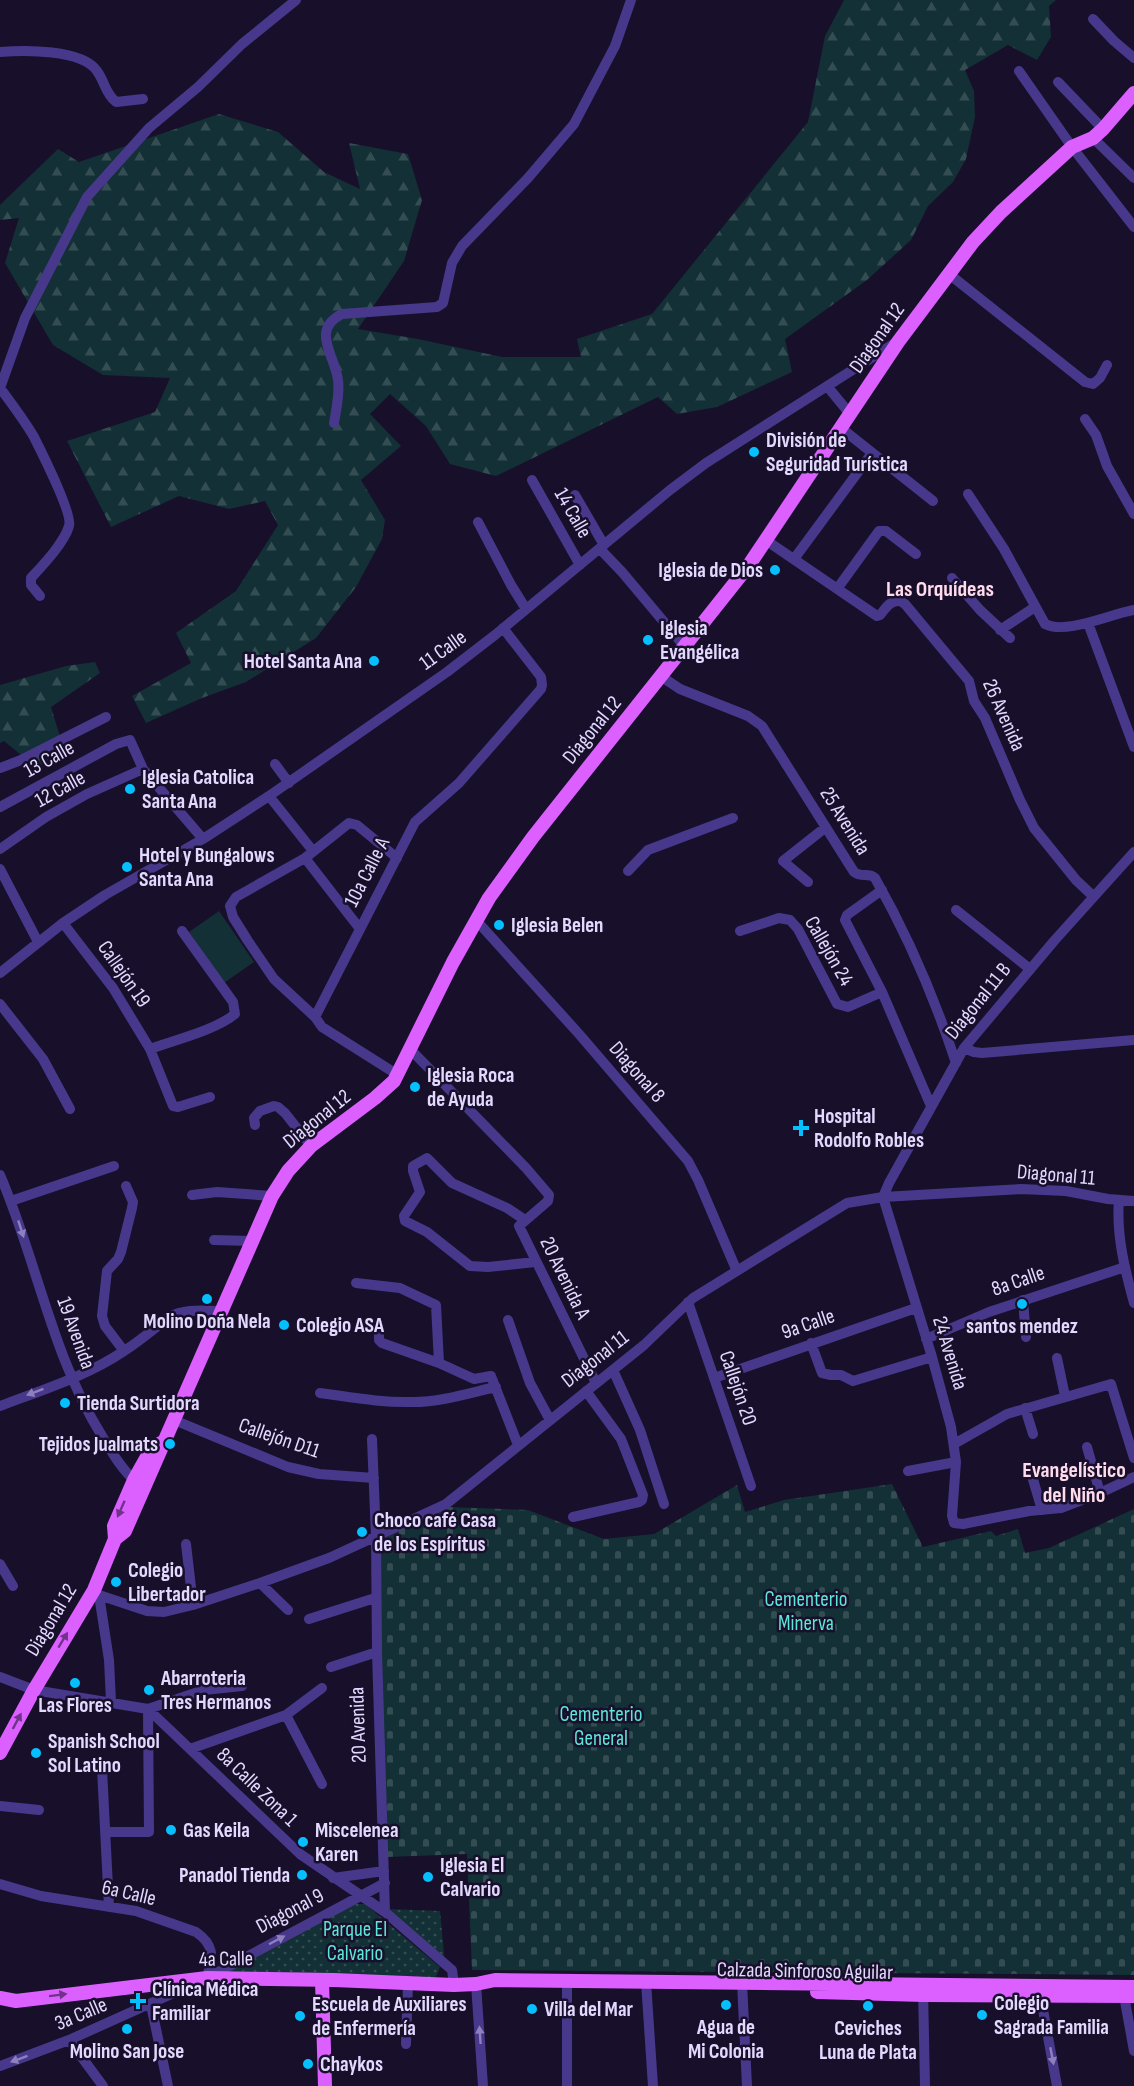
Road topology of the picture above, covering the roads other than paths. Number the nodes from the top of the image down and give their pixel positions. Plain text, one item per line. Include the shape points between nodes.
1 (296, 0) edge
2 (631, 0) edge
3 (1093, 19) dead end
4 (0, 52) edge
5 (1134, 58) edge
6 (1019, 71) dead end
7 (1058, 82) dead end
8 (1134, 93) edge
9 (143, 99) dead end
10 (1098, 134) junction
11 (1072, 147) junction
12 (1134, 178) edge
13 (1134, 227) edge
14 (949, 274) junction
15 (898, 342) junction
16 (1107, 365) dead end
17 (827, 386) junction
18 (0, 388) edge
19 (850, 414) junction
20 (1085, 419) dead end
21 (334, 423) dead end
22 (841, 428) junction
23 (872, 453) junction
24 (532, 480) dead end
25 (968, 494) dead end
26 (575, 495) dead end
27 (933, 501) dead end
28 (1134, 514) edge
29 (478, 522) dead end
30 (767, 541) junction
31 (602, 547) junction
32 (916, 554) dead end
33 (794, 560) junction
34 (580, 565) junction
35 (952, 578) dead end
36 (837, 589) junction
37 (40, 596) dead end
38 (1035, 607) junction
39 (526, 609) junction
40 (1134, 610) edge
41 (1088, 623) junction
42 (502, 628) junction
43 (1000, 630) junction
44 (1010, 638) dead end
45 (685, 647) junction
46 (662, 677) junction
47 (106, 717) dead end
48 (1134, 747) edge
49 (275, 764) dead end
50 (0, 768) edge
51 (143, 769) junction
52 (289, 783) junction
53 (269, 796) junction
54 (0, 807) edge
55 (733, 818) dead end
56 (826, 827) junction
57 (203, 839) junction
58 (0, 849) edge
59 (1134, 852) edge
60 (309, 855) junction
61 (397, 858) junction
62 (0, 869) edge
63 (628, 871) dead end
64 (808, 882) dead end
65 (882, 890) junction
66 (1093, 896) junction
67 (956, 910) dead end
68 (476, 920) junction
69 (63, 923) junction
70 (360, 929) junction
71 (182, 931) dead end
72 (740, 931) dead end
73 (38, 942) junction
74 (1030, 969) junction
75 (0, 973) edge
76 (882, 992) junction
77 (0, 1004) edge
78 (315, 1017) junction
79 (1134, 1040) edge
80 (410, 1048) junction
81 (964, 1048) junction
82 (150, 1049) junction
83 (956, 1063) junction
84 (398, 1075) junction
85 (210, 1097) dead end
86 (931, 1106) junction
87 (70, 1108) dead end
88 (255, 1125) dead end
89 (311, 1146) junction
90 (114, 1166) dead end
91 (0, 1175) edge
92 (126, 1186) dead end
93 (192, 1195) dead end
94 (272, 1196) junction
95 (883, 1197) junction
96 (1119, 1200) junction
97 (11, 1201) junction
98 (1134, 1201) edge
99 (525, 1220) junction
100 (214, 1240) dead end
101 (252, 1241) junction
102 (535, 1262) junction
103 (1125, 1267) junction
104 (736, 1269) junction
105 (356, 1283) dead end
106 (1023, 1300) junction
107 (688, 1302) junction
108 (1134, 1303) edge
109 (916, 1308) junction
110 (222, 1311) junction
111 (508, 1320) dead end
112 (379, 1333) dead end
113 (1026, 1337) dead end
114 (926, 1339) junction
115 (811, 1343) junction
116 (124, 1352) junction
117 (932, 1357) junction
118 (1057, 1358) dead end
119 (439, 1363) junction
120 (613, 1370) junction
121 (714, 1378) junction
122 (71, 1379) junction
123 (596, 1383) junction
124 (496, 1387) junction
125 (586, 1391) junction
126 (320, 1393) dead end
127 (1065, 1396) junction
128 (0, 1406) edge
129 (1025, 1408) junction
130 (174, 1420) junction
131 (550, 1420) junction
132 (1033, 1434) dead end
133 (372, 1439) dead end
134 (954, 1444) junction
135 (518, 1445) junction
136 (1087, 1447) dead end
137 (1134, 1458) edge
138 (956, 1462) junction
139 (908, 1471) dead end
140 (1032, 1476) dead end
141 (1134, 1477) edge
142 (374, 1478) junction
143 (139, 1485) junction
144 (751, 1486) dead end
145 (1100, 1493) junction
146 (664, 1504) dead end
147 (1041, 1510) junction
148 (573, 1517) dead end
149 (376, 1537) junction
150 (186, 1544) dead end
151 (0, 1564) edge
152 (260, 1583) junction
153 (13, 1586) dead end
154 (96, 1593) junction
155 (375, 1598) junction
156 (192, 1605) junction
157 (288, 1610) dead end
158 (309, 1620) dead end
159 (376, 1652) junction
160 (331, 1667) dead end
161 (0, 1677) edge
162 (242, 1686) dead end
163 (322, 1688) dead end
164 (34, 1690) junction
165 (111, 1702) junction
166 (148, 1709) junction
167 (286, 1714) junction
168 (190, 1749) junction
169 (0, 1753) edge
170 (102, 1769) dead end
171 (322, 1784) dead end
172 (0, 1806) edge
173 (39, 1810) dead end
174 (105, 1832) junction
175 (384, 1871) junction
176 (333, 1878) junction
177 (384, 1883) junction
178 (0, 1884) edge
179 (360, 1896) junction
180 (109, 1907) junction
181 (384, 1912) junction
182 (207, 1978) junction
183 (322, 1980) junction
184 (408, 1983) junction
185 (476, 1984) junction
186 (454, 1985) junction
187 (567, 1986) junction
188 (646, 1986) junction
189 (742, 1986) junction
190 (923, 1990) junction
191 (1040, 1990) junction
192 (1129, 1991) edge
193 (0, 1998) edge
194 (151, 2005) junction
195 (69, 2040) junction
196 (406, 2044) dead end
197 (1134, 2051) edge
198 (0, 2066) edge
199 (103, 2086) edge
200 (168, 2086) edge
201 (325, 2086) edge
202 (483, 2086) edge
203 (567, 2086) edge
204 (652, 2086) edge
205 (747, 2086) edge
206 (925, 2086) edge
207 (1057, 2086) edge

1 - 18 street via 149,128 87,197 25,318
2 - 21 street via 615,46 574,124 462,246 452,263 443,303 437,307 342,314 329,323 325,334 339,384
3 - 5 street
4 - 9 street via 27,50 78,57 97,71 106,92 116,102
6 - 11 street
7 - 10 street
8 - 10 main road, Diagonal 12
10 - 11 main road, Diagonal 12
10 - 12 street
11 - 13 street
11 - 14 main road, Diagonal 12 via 987,226
14 - 15 main road, Diagonal 12
14 - 16 street via 1085,382 1093,384
15 - 17 street, 11 Calle
15 - 19 main road, Diagonal 12
17 - 19 street
17 - 31 street, 11 Calle via 706,463
18 - 37 street via 33,437 70,519 61,541 31,578 31,585
19 - 22 main road, Diagonal 12
20 - 28 street
22 - 23 street
22 - 30 main road, Diagonal 12
23 - 27 street
23 - 33 street
24 - 34 street, 14 Calle
25 - 38 street
26 - 31 street
29 - 39 street
30 - 33 street, 26 Avenida
30 - 45 main road, Diagonal 12
31 - 34 street, 11 Calle
31 - 45 street
32 - 36 street via 886,531 879,531
33 - 36 street, 26 Avenida
34 - 39 street, 11 Calle
35 - 43 street
36 - 66 street, 26 Avenida via 877,616 891,603 903,602 969,681 974,701 1030,821
38 - 41 street via 1048,626
38 - 43 street
39 - 42 street, 11 Calle
40 - 41 street
41 - 48 street
42 - 52 street, 11 Calle via 461,662
42 - 61 street, 10a Calle A via 540,677 539,692 459,783 417,819
43 - 44 street
45 - 46 main road, Diagonal 12
46 - 56 street, 25 Avenida via 680,689 758,722
46 - 68 main road, Diagonal 12 via 533,837
47 - 50 street
49 - 52 street
51 - 54 street, 13 Calle via 130,740
51 - 57 street
51 - 58 street, 12 Calle via 46,817
52 - 53 street, 11 Calle
53 - 57 street, 11 Calle
53 - 60 street
55 - 63 street via 648,850
56 - 64 street via 783,861
56 - 65 street, 25 Avenida via 854,872 874,876
57 - 69 street, 11 Calle
59 - 66 street, Diagonal 11 B
60 - 61 street via 352,822
60 - 70 street
60 - 78 street via 236,897 230,906 233,917 274,979
61 - 70 street, 10a Calle A
62 - 73 street
65 - 76 street, Callejón 24 via 845,918
65 - 83 street via 925,982
66 - 74 street, Diagonal 11 B
67 - 74 street
68 - 80 main road, Diagonal 12
68 - 104 street, Diagonal 8 via 688,1161
69 - 73 street, 11 Calle
69 - 82 street, Callejón 19 via 113,988
70 - 78 street, 10a Calle A
71 - 82 street via 233,1002 235,1014 213,1027
72 - 76 street, Callejón 24 via 779,918 790,920 837,1004 848,1007
73 - 75 street, 11 Calle
74 - 81 street, Diagonal 11 B
76 - 86 street, Callejón 24
77 - 87 street via 43,1059
78 - 84 street via 326,1030
79 - 81 street via 982,1053
80 - 84 main road, Diagonal 12
80 - 99 street, 20 Avenida A via 549,1195
81 - 83 street, Diagonal 11 B
82 - 85 street, Callejón 19 via 173,1106
83 - 86 street, Diagonal 11 B
84 - 89 main road, Diagonal 12 via 375,1098
86 - 95 street, Diagonal 11 B
88 - 89 street via 256,1114 279,1107
89 - 94 main road, Diagonal 12
90 - 97 street
91 - 97 street, 19 Avenida
92 - 116 street via 133,1202 118,1259 107,1271 102,1316
93 - 94 street via 217,1192
94 - 101 main road, Diagonal 12
95 - 96 street, Diagonal 11 via 1044,1189
95 - 104 street, Diagonal 11 via 839,1207
95 - 109 street, 24 Avenida
96 - 98 street, Diagonal 11
96 - 103 street
97 -> 122 street, 19 Avenida
99 - 102 street, 20 Avenida A via 519,1226
99 - 102 street via 449,1182 427,1158 413,1166 420,1192 404,1216 405,1221 427,1232 470,1266
100 - 101 street
101 - 110 main road, Diagonal 12
102 - 123 street, 20 Avenida A
103 - 106 street, 8a Calle
103 - 108 street
104 - 107 street, Diagonal 11
105 - 119 street via 400,1288 436,1305
106 - 113 street
106 - 114 street, 8a Calle
107 - 120 street, Diagonal 11
107 - 121 street, Callejón 20
109 - 114 street, 24 Avenida
109 - 115 street, 9a Calle
110 - 116 street via 178,1312
110 - 130 main road, Diagonal 12
111 - 131 street via 530,1383
112 - 119 street via 381,1343
114 - 117 street, 24 Avenida
115 - 117 street via 822,1373 853,1381
115 - 121 street, 9a Calle
116 - 122 street
117 - 134 street, 24 Avenida
118 - 127 street
119 - 124 street via 474,1379 491,1376
120 - 123 street, Diagonal 11
120 - 146 street via 640,1430
121 - 144 street, Callejón 20
122 -> 128 street
122 - 143 street, 19 Avenida via 107,1445
123 - 125 street, Diagonal 11
124 - 126 street via 415,1402
124 - 135 street
125 - 131 street, Diagonal 11
125 - 148 street via 621,1439 642,1500
127 - 129 street
127 - 137 street via 1111,1384
129 - 132 street
129 - 134 street
130 - 142 street, Callejón D11 via 288,1467
130 - 143 main road, Diagonal 12 via 161,1452
131 - 135 street, Diagonal 11
133 - 142 street, 20 Avenida
134 - 138 street, 24 Avenida
135 - 149 street, Diagonal 11 via 451,1501
136 - 145 street
138 - 139 street
138 - 147 street, 24 Avenida via 954,1523
140 - 147 street
141 - 145 street
142 - 149 street, 20 Avenida
143 - 154 main road, Diagonal 12 via 125,1531 115,1539
145 - 147 street via 1061,1508
149 - 152 street, Diagonal 11
149 - 155 street, 20 Avenida
150 - 156 street
151 - 153 street
152 - 156 street, Diagonal 11
152 - 157 street
154 - 156 street, Diagonal 11 via 147,1611 164,1612
164 -> 154 main road, Diagonal 12
154 - 165 street via 109,1660
155 - 158 street
155 - 159 street, 20 Avenida
159 - 160 street
159 - 175 street, 20 Avenida
161 - 164 street
162 - 166 street via 204,1690
163 - 167 street
164 - 165 street
169 -> 164 main road, Diagonal 12
165 - 166 street
166 - 168 street, 8a Calle Zona 1
166 - 174 street via 149,1832
167 - 168 street
167 - 171 street
168 - 176 street, 8a Calle Zona 1 via 300,1854
170 - 174 street
172 - 173 street
174 - 180 street
175 - 176 street
175 - 177 street, 20 Avenida
176 - 179 street, 8a Calle Zona 1
177 - 179 street, Diagonal 9
177 - 181 street, 20 Avenida
178 - 180 street, 6a Calle via 41,1896
179 - 181 street, 8a Calle Zona 1
182 -> 179 street, Diagonal 9
180 - 182 street, 6a Calle via 136,1911 196,1932 212,1952
181 - 186 street, 8a Calle Zona 1 via 452,1970
182 - 183 main road, 4a Calle
193 -> 182 main road, 4a Calle via 16,2001
182 - 194 street, 3a Calle
183 - 184 main road, 4a Calle
183 - 201 main road
184 - 186 main road, 4a Calle
184 - 196 street
185 - 186 main road, Calzada Sinforoso Aguilar
185 - 187 main road, Calzada Sinforoso Aguilar via 495,1980
202 -> 185 street
187 - 188 main road, Calzada Sinforoso Aguilar
187 - 203 street
188 - 189 main road, Calzada Sinforoso Aguilar
188 - 204 street
189 - 190 main road, Calzada Sinforoso Aguilar
189 - 205 street
190 - 191 main road, Calzada Sinforoso Aguilar
190 - 206 street
191 - 192 main road, Calzada Sinforoso Aguilar
191 -> 207 street
192 - 197 street
194 - 195 street, 3a Calle
194 - 200 street
195 -> 198 street, 3a Calle
195 - 199 street

